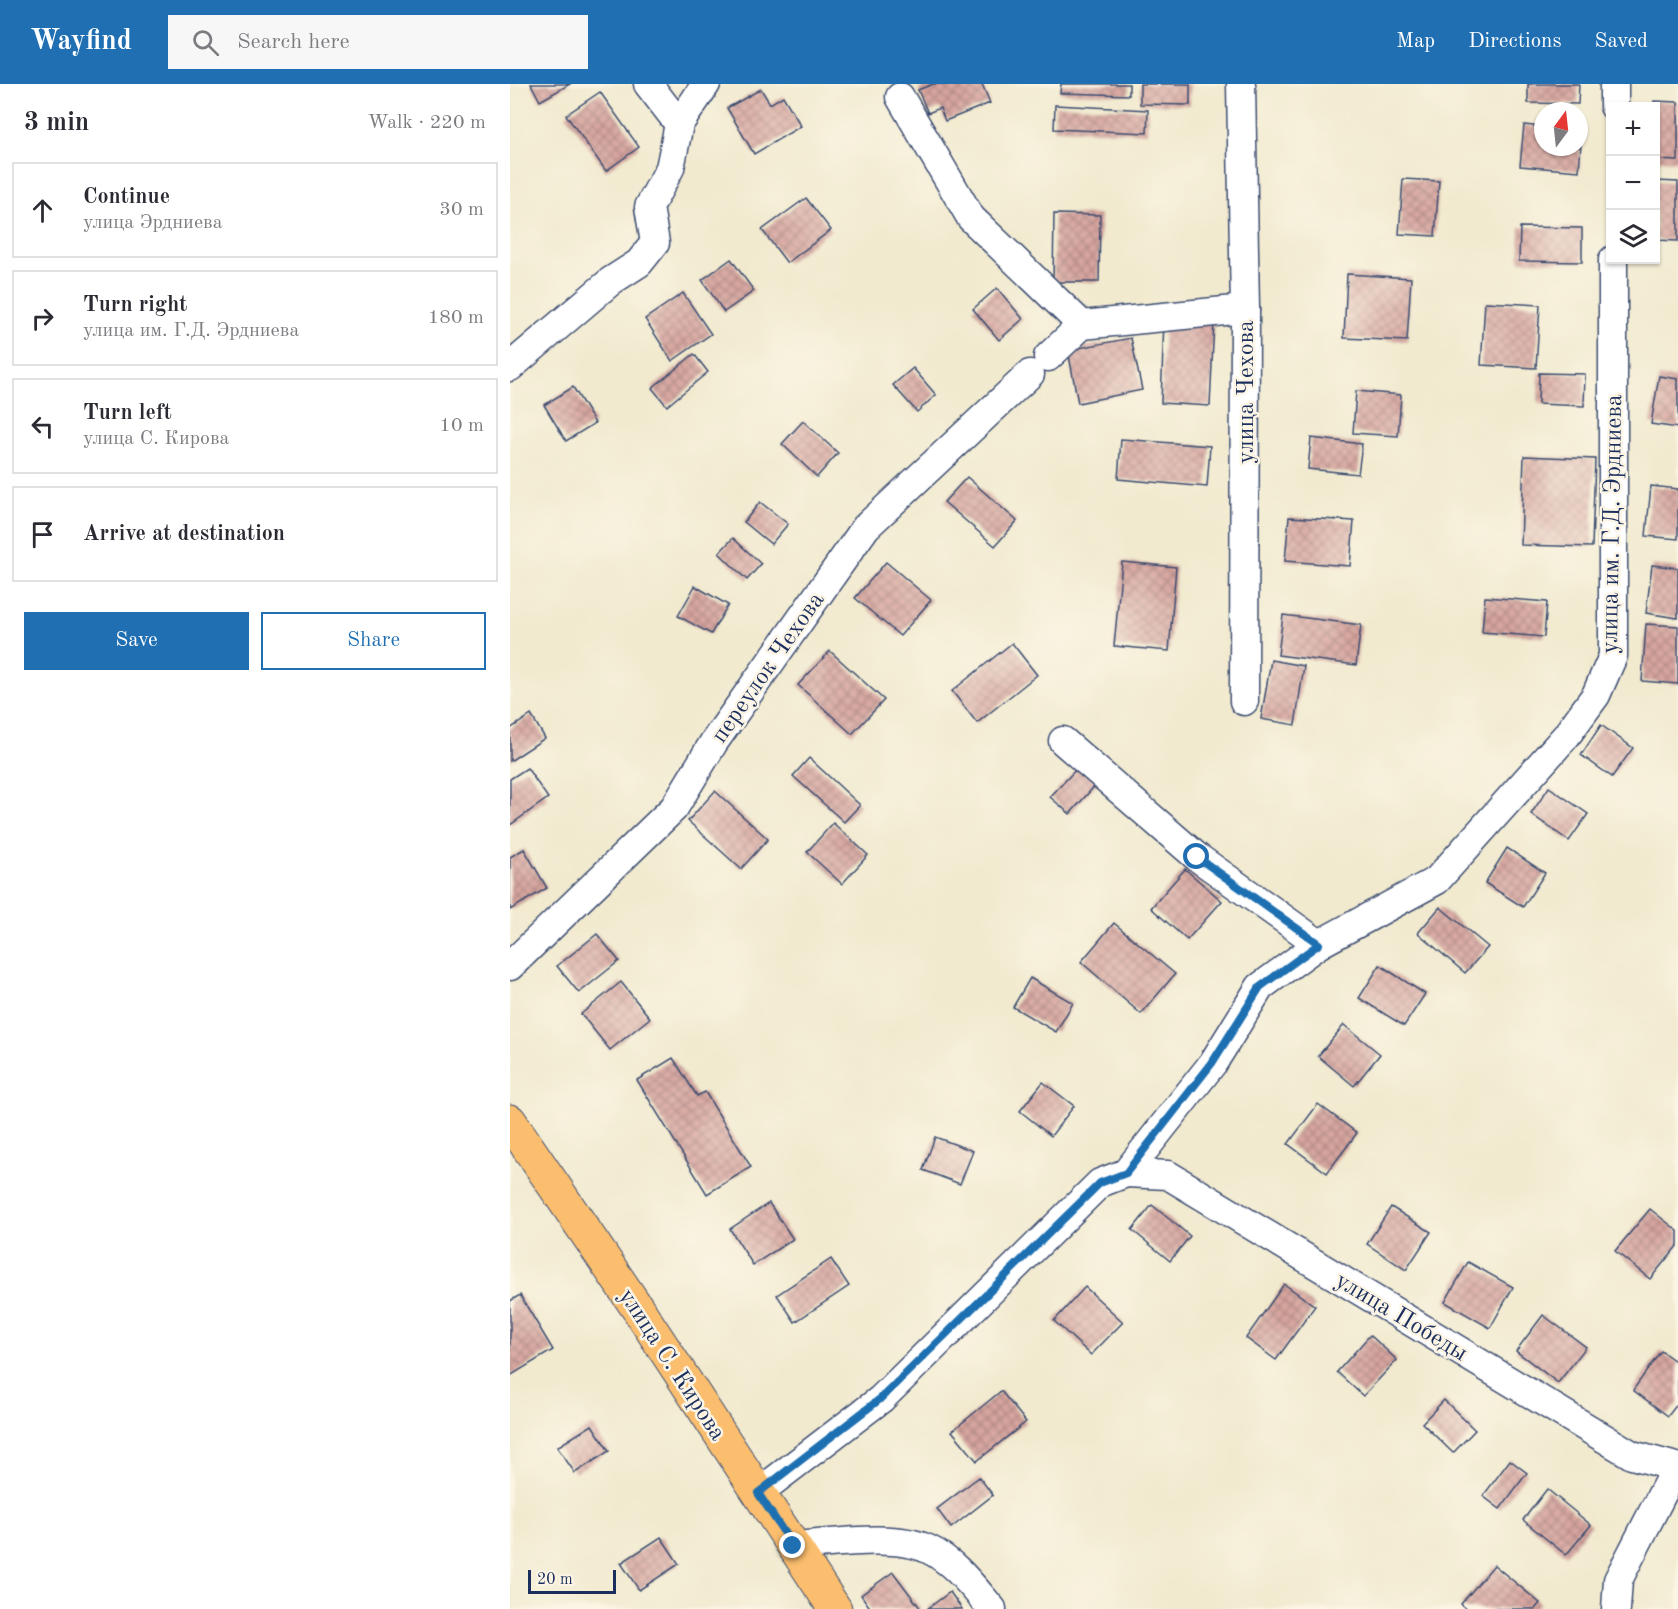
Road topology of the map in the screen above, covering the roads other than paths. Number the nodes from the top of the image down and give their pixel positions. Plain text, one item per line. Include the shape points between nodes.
1 (648, 84) edge
2 (706, 84) edge
3 (1241, 84) edge
4 (1614, 84) edge
5 (900, 97) dead end
6 (1614, 102) edge
7 (678, 124) junction
8 (1613, 264) edge
9 (1245, 309) junction
10 (1083, 325) junction
11 (510, 367) edge
12 (1245, 701) dead end
13 (1063, 741) dead end
14 (1319, 944) junction
15 (510, 966) edge
16 (510, 1120) edge
17 (1126, 1173) junction
18 (1677, 1467) edge
19 (758, 1493) junction
20 (793, 1546) junction
21 (835, 1609) edge
22 (992, 1609) edge
23 (1616, 1609) edge

1 - 7 street
2 - 7 street
3 - 9 street, улица Чехова
4 - 6 street
5 - 10 street via 971,218
7 - 11 street via 670,168 649,207 656,243 639,263 611,281
8 - 14 street, улица им. Г.Д. Эрдниева via 1612,656 1600,685 1566,736 1437,880
9 - 10 street
9 - 12 street, улица Чехова
10 - 15 street, переулок Чехова via 866,526 714,742 674,808
13 - 14 street via 1197,857
14 - 17 street, улица им. Г.Д. Эрдниева via 1260,987 1212,1063
16 - 19 main road, улица С. Кирова
17 - 18 street, улица Победы via 1168,1175 1632,1455
17 - 19 street, улица им. Г.Д. Эрдниева via 1100,1183 880,1399
18 - 23 street via 1618,1580
19 - 20 main road, улица С. Кирова
20 - 21 main road, улица С. Кирова
20 - 22 street via 895,1540 927,1548 956,1568

